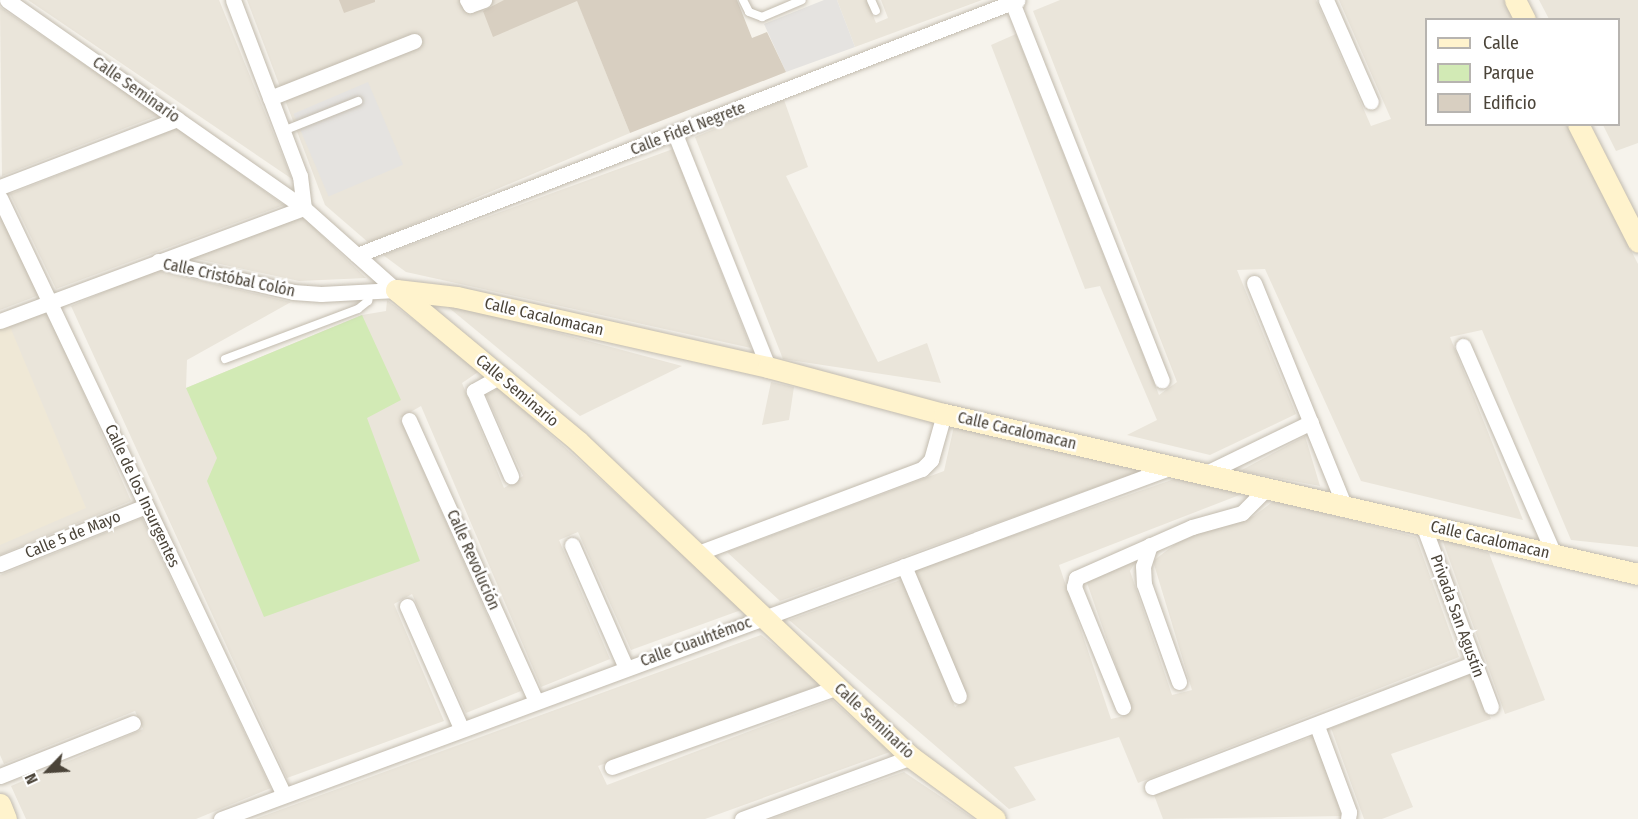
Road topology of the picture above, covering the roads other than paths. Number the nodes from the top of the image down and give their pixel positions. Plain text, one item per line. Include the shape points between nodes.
1 (8, 0) edge
2 (232, 0) edge
3 (467, 0) edge
4 (484, 0) edge
5 (743, 0) edge
6 (802, 0) edge
7 (871, 0) edge
8 (1326, 0) edge
9 (1515, 0) edge
10 (1015, 1) edge
11 (876, 12) dead end
12 (1524, 18) edge
13 (414, 41) dead end
14 (270, 98) junction
15 (358, 101) dead end
16 (1371, 102) dead end
17 (177, 119) junction
18 (1579, 126) edge
19 (284, 131) junction
20 (675, 134) junction
21 (0, 187) edge
22 (0, 198) edge
23 (304, 208) junction
24 (1638, 242) edge
25 (357, 255) junction
26 (158, 261) junction
27 (1254, 283) dead end
28 (396, 290) junction
29 (370, 292) junction
30 (53, 302) junction
31 (0, 321) edge
32 (1463, 346) dead end
33 (225, 359) dead end
34 (768, 367) junction
35 (499, 377) junction
36 (1162, 380) dead end
37 (944, 414) junction
38 (409, 420) dead end
39 (1311, 422) junction
40 (1172, 468) junction
41 (1202, 475) junction
42 (511, 476) dead end
43 (1265, 490) junction
44 (146, 506) junction
45 (1345, 507) junction
46 (1423, 525) junction
47 (572, 545) dead end
48 (1150, 545) junction
49 (698, 552) junction
50 (1554, 554) junction
51 (0, 564) edge
52 (904, 566) junction
53 (1638, 574) edge
54 (407, 606) dead end
55 (766, 618) junction
56 (1475, 663) junction
57 (626, 668) junction
58 (1179, 682) dead end
59 (838, 687) junction
60 (959, 696) dead end
61 (536, 701) junction
62 (1123, 707) dead end
63 (1491, 707) dead end
64 (133, 723) dead end
65 (1317, 726) junction
66 (461, 728) junction
67 (912, 757) junction
68 (612, 767) dead end
69 (0, 776) edge
70 (1152, 787) dead end
71 (284, 795) junction
72 (0, 804) edge
73 (6, 819) edge
74 (221, 819) edge
75 (742, 819) edge
76 (995, 819) edge
77 (1348, 819) edge

1 - 17 street, Calle Seminario
2 - 14 street
3 - 4 street via 470,5
5 - 6 lane via 749,12 762,17
7 - 11 lane
8 - 16 street
9 - 12 street
10 - 20 street, Calle Fidel Negrete
10 - 36 street
13 - 14 street
14 - 19 street
15 - 19 lane
17 - 21 street
17 - 23 street, Calle Seminario
18 - 24 street
19 - 23 street via 304,188
20 - 25 street, Calle Fidel Negrete
20 - 34 street
22 - 30 street, Calle de los Insurgentes
23 - 25 street, Calle Seminario
23 - 26 street
25 - 28 street, Calle Seminario
26 - 29 street, Calle Cristóbal Colón via 293,292
26 - 30 street, Calle Cristóbal Colón
27 - 39 street
28 - 29 street, Calle Cristóbal Colón
28 - 34 street, Calle Cacalomacan via 457,297
28 - 35 street, Calle Seminario
29 - 33 lane via 368,301 358,309
30 - 31 street, Calle Cristóbal Colón
30 - 44 street, Calle de los Insurgentes
32 - 50 street
34 - 37 street, Calle Cacalomacan
35 - 42 street via 474,391
35 - 49 street, Calle Seminario via 579,442
37 - 40 street, Calle Cacalomacan
37 - 49 street via 931,460 922,470
38 - 61 street, Calle Revolución
39 - 41 street
39 - 45 street
40 - 41 street, Calle Cacalomacan
40 - 52 street, Calle Cuauhtémoc
41 - 43 street, Calle Cacalomacan
43 - 45 street, Calle Cacalomacan
43 - 48 street via 1242,513 1192,527
44 - 51 street, Calle 5 de Mayo
44 - 71 street, Calle de los Insurgentes
45 - 46 street, Calle Cacalomacan
46 - 50 street, Calle Cacalomacan
46 - 56 street, Privada San Agustín
47 - 57 street
48 - 58 street via 1143,566 1144,584
48 - 62 street via 1082,575 1074,583
49 - 55 street, Calle Seminario
50 - 53 street, Calle Cacalomacan
52 - 55 street, Calle Cuauhtémoc
52 - 60 street
54 - 66 street
55 - 57 street, Calle Cuauhtémoc
55 - 59 street, Calle Seminario
56 - 63 street, Privada San Agustín
56 - 65 street
57 - 61 street, Calle Cuauhtémoc
59 - 67 street, Calle Seminario
59 - 68 street
61 - 66 street, Calle Cuauhtémoc
64 - 69 street
65 - 70 street
65 - 77 street via 1349,812
66 - 71 street, Calle Cuauhtémoc
67 - 75 street
67 - 76 street, Calle Seminario
71 - 74 street, Calle Cuauhtémoc
72 - 73 street

